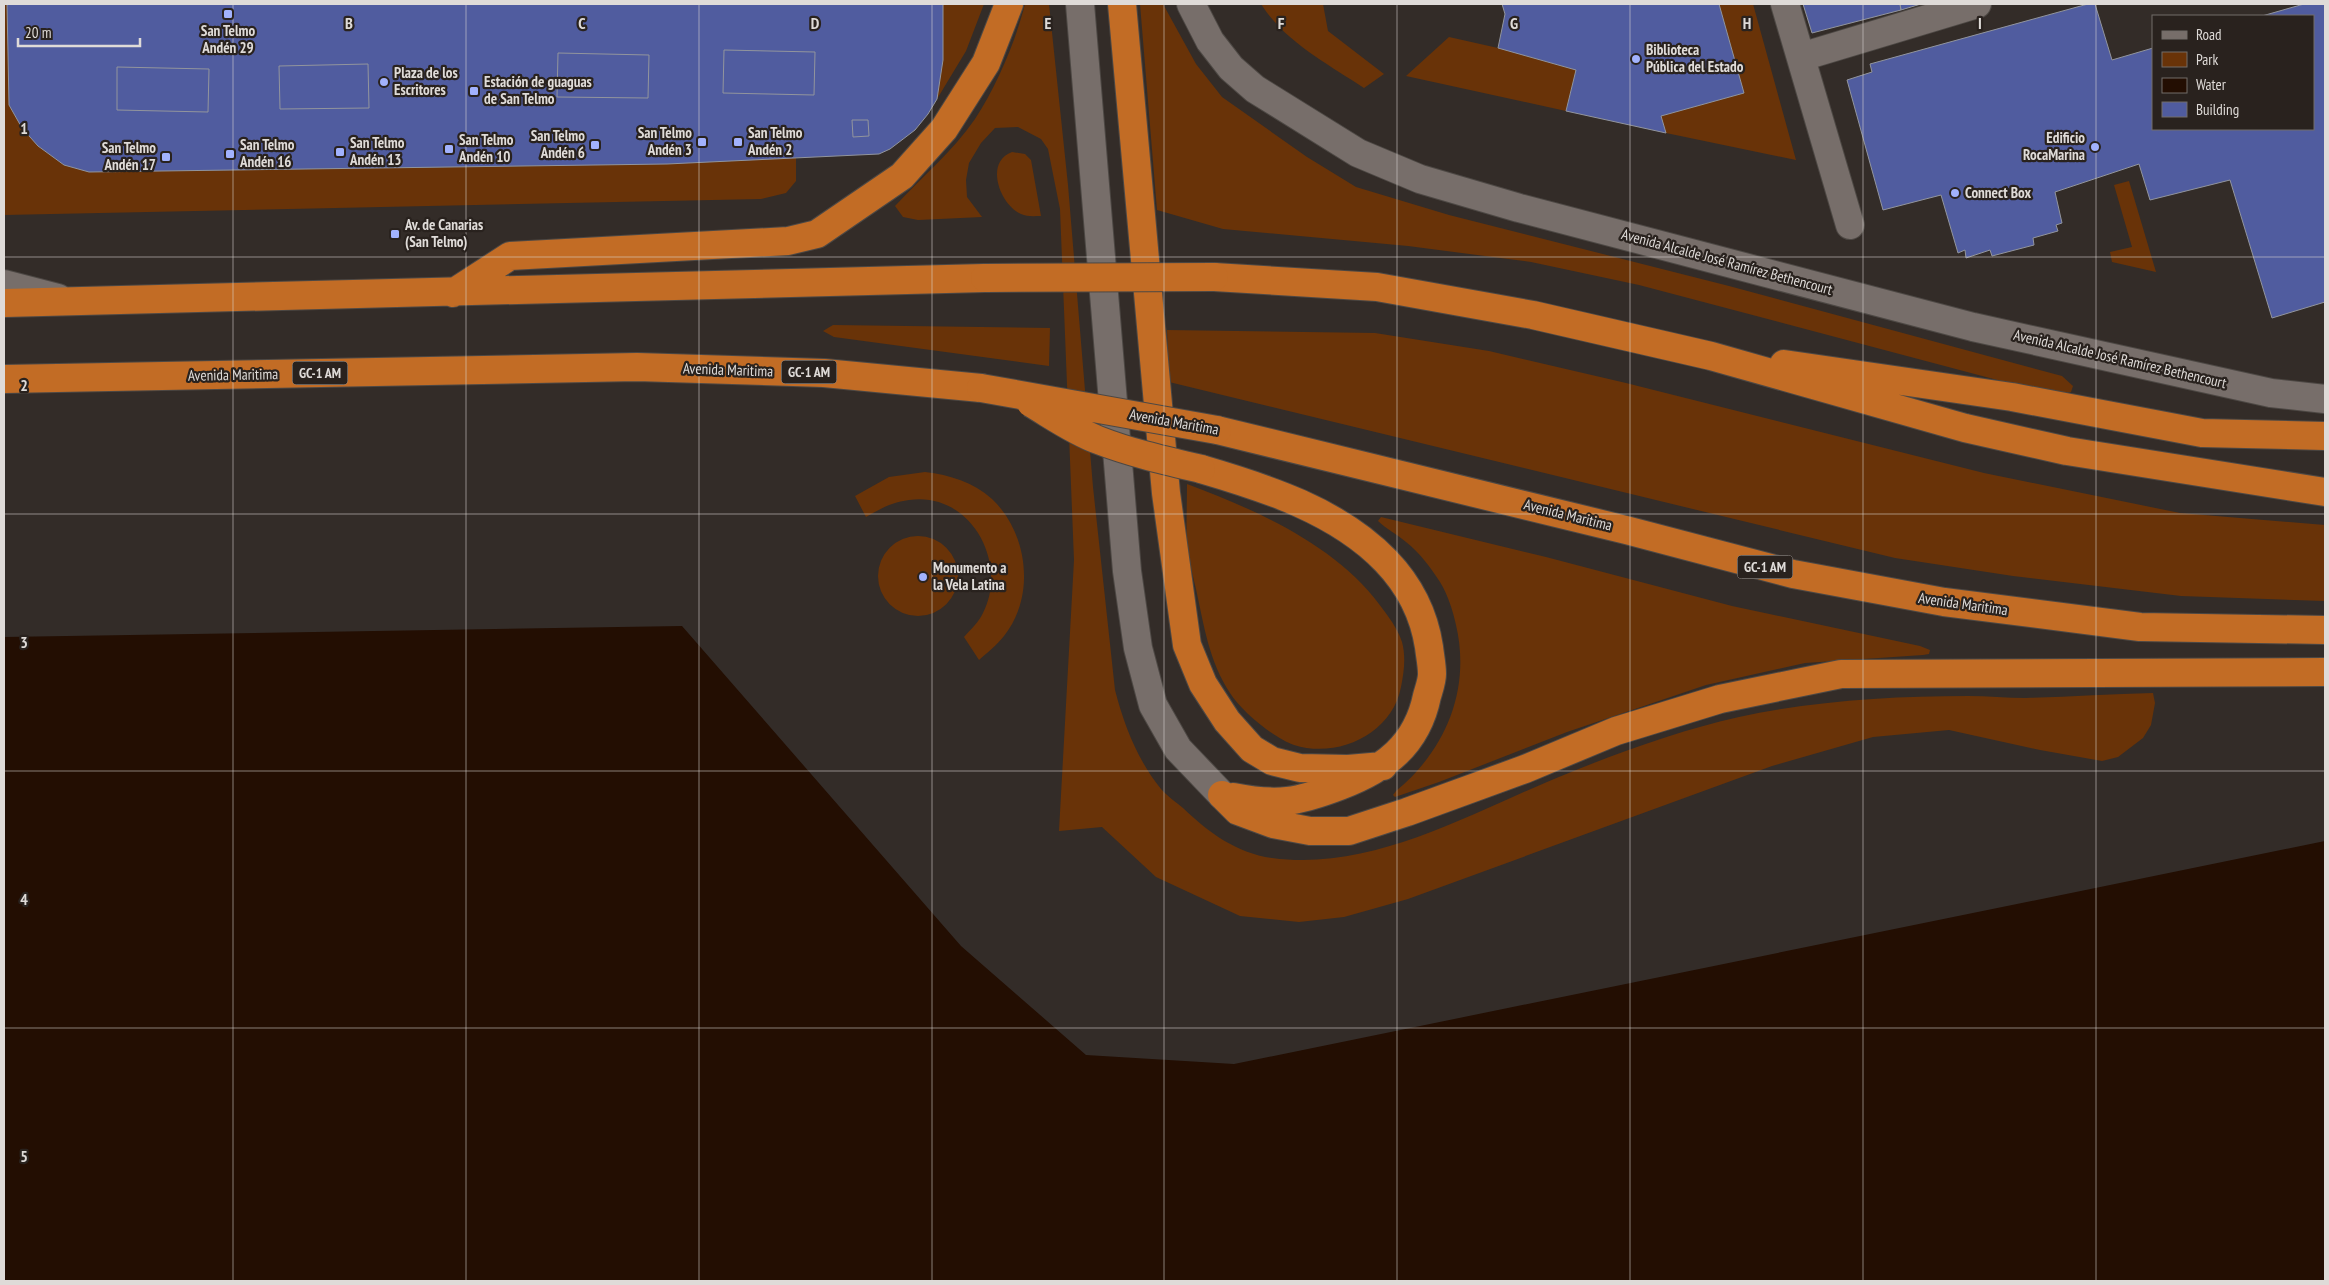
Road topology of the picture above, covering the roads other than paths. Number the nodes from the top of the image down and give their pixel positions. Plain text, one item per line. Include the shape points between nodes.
1 (1009, 4) edge
2 (1080, 4) edge
3 (1122, 4) edge
4 (1191, 4) edge
5 (1785, 4) edge
6 (1977, 4) edge
7 (1801, 57) junction
8 (1850, 225) dead end
9 (4, 284) edge
10 (453, 293) junction
11 (72, 302) junction
12 (4, 303) edge
13 (1711, 356) junction
14 (4, 379) edge
15 (1017, 394) junction
16 (2325, 399) edge
17 (2325, 436) edge
18 (2325, 492) edge
19 (2325, 630) edge
20 (2325, 672) edge
21 (1383, 766) junction
22 (1222, 795) junction

1 - 10 highway via 986,63 944,129 902,176 816,234 788,241 510,256
2 - 22 street via 1127,571 1138,648 1153,704 1178,749
3 - 21 highway via 1166,493 1187,645 1203,684 1227,721 1252,749 1272,760 1300,768
4 - 16 street, Avenida Alcalde José Ramírez Bethencourt via 1210,40 1231,68 1255,89 1358,153 1420,179 1519,208 1973,326 2271,393
5 - 7 street
6 - 7 street
7 - 8 street
9 - 11 street
10 - 11 highway
10 - 13 highway, bridge via 984,278 1214,277 1377,287 1534,315
11 - 12 highway
13 - 17 highway via 1821,368 2012,396 2202,433
13 - 18 highway via 1965,428 2067,451
14 - 15 highway, Avenida Maritima / GC-1 AM, bridge via 637,367 824,373
15 - 19 highway, Avenida Maritima / GC-1 AM, bridge via 1216,430 1607,525 1793,574 1944,602 2140,627
15 - 21 highway, bridge via 1098,440 1245,482 1294,501 1349,530 1386,561 1415,598 1427,635 1432,674 1424,710 1412,736
20 - 22 highway via 1841,674 1720,699 1616,731 1525,769 1349,831 1310,831 1273,824 1238,811
21 - 22 highway via 1352,782 1284,803

